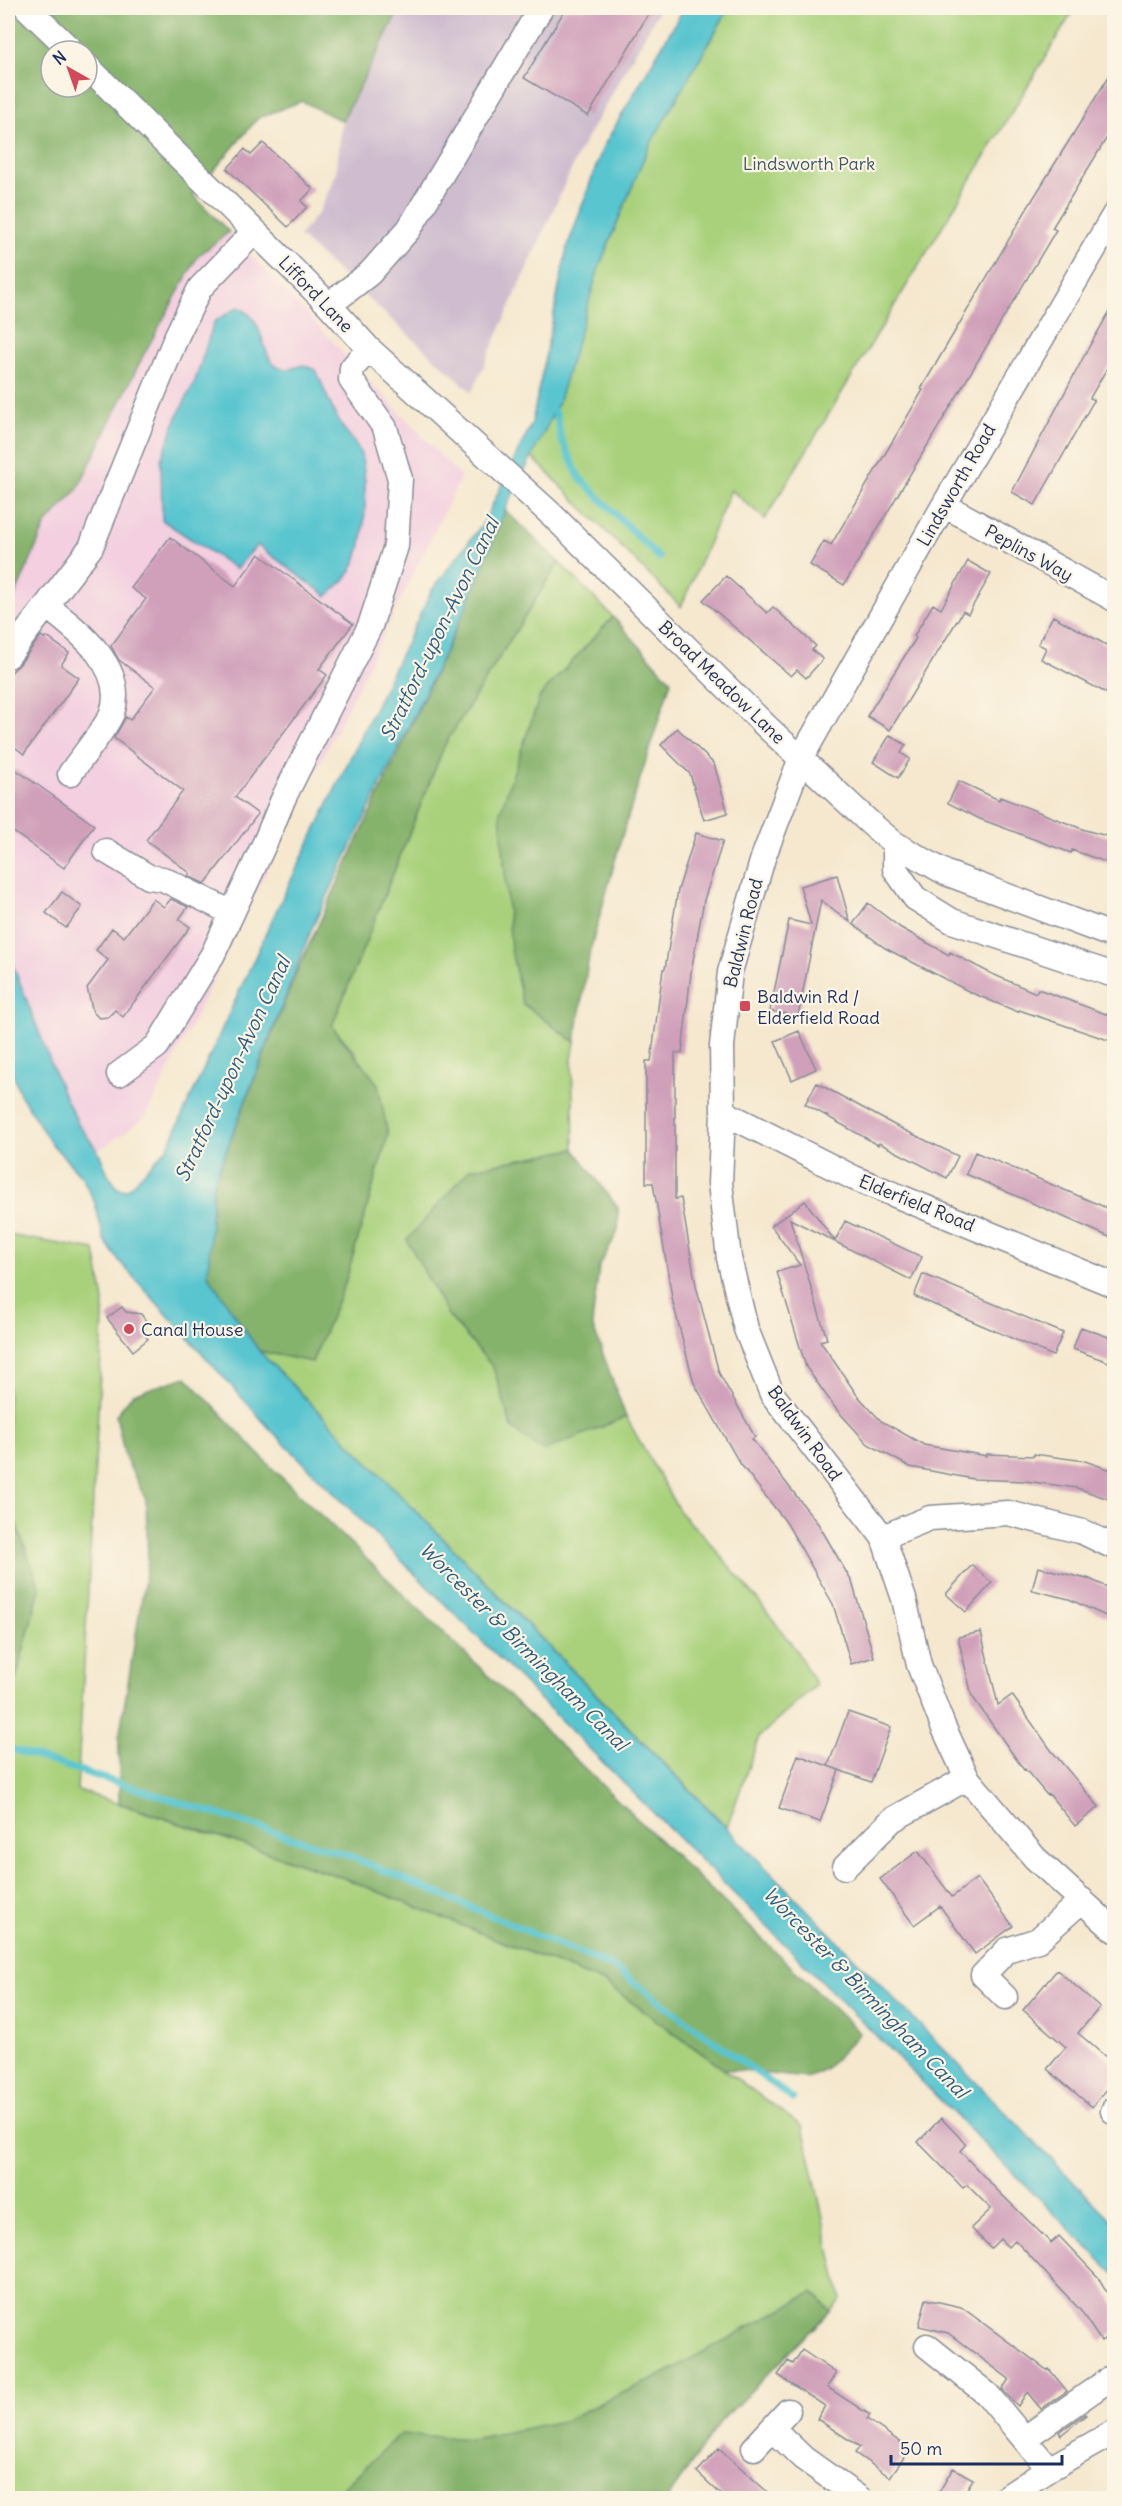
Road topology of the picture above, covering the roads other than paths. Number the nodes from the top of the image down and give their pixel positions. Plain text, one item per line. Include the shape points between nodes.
1 (27, 8) edge
2 (541, 8) edge
3 (59, 39) edge
4 (99, 78) edge
5 (1114, 215) edge
6 (255, 231) junction
7 (329, 305) junction
8 (369, 349) junction
9 (944, 505) junction
10 (552, 515) joint
11 (1114, 598) edge
12 (46, 606) junction
13 (8, 656) edge
14 (801, 758) junction
15 (70, 774) dead end
16 (896, 844) junction
17 (106, 850) dead end
18 (232, 913) junction
19 (1114, 936) edge
20 (1114, 975) edge
21 (119, 1074) dead end
22 (723, 1112) junction
23 (1114, 1285) edge
24 (883, 1538) junction
25 (1114, 1547) edge
26 (967, 1778) junction
27 (846, 1867) dead end
28 (1082, 1900) junction
29 (1114, 1930) edge
30 (1005, 1997) dead end
31 (927, 2346) dead end
32 (1114, 2376) edge
33 (1114, 2432) edge
34 (1025, 2438) junction
35 (754, 2448) dead end
36 (1049, 2469) junction
37 (859, 2499) edge
38 (1005, 2499) edge

1 - 3 street
2 - 7 street via 409,229 370,273
4 - 6 street, Lifford Lane
5 - 9 street, Lindsworth Road
6 - 7 street, Lifford Lane
6 - 12 street via 200,288 91,547
7 - 8 street, Lifford Lane
8 - 10 street, Lifford Lane
8 - 18 street via 352,368 351,380 385,428 400,479 396,546 370,626 284,797
9 - 11 street, Peplins Way
9 - 14 street, Lindsworth Road
10 - 14 street, Broad Meadow Lane
12 - 13 street
12 - 15 street via 82,634 108,669 114,692 112,713
14 - 16 street, Broad Meadow Lane
14 - 22 street, Baldwin Road via 763,858 730,972 722,1046
16 - 19 street, Broad Meadow Lane via 946,873
16 - 20 street via 895,869 915,898 952,921
17 - 18 street via 149,877 164,879
18 - 21 street via 213,954 157,1046
22 - 23 street, Elderfield Road via 854,1178
22 - 24 street, Baldwin Road via 720,1183 729,1258 746,1329 772,1394
24 - 25 street via 930,1518 1008,1513 1083,1532
24 - 26 street, Baldwin Road via 904,1599 919,1665
26 - 27 street via 892,1820
26 - 28 street, Baldwin Road via 1035,1858
28 - 29 street, Baldwin Road
28 - 30 street via 1038,1940 1006,1950 983,1975
31 - 34 street via 987,2394
32 - 34 street
33 - 36 street
34 - 36 street
35 - 37 street via 780,2420 803,2458
36 - 38 street

